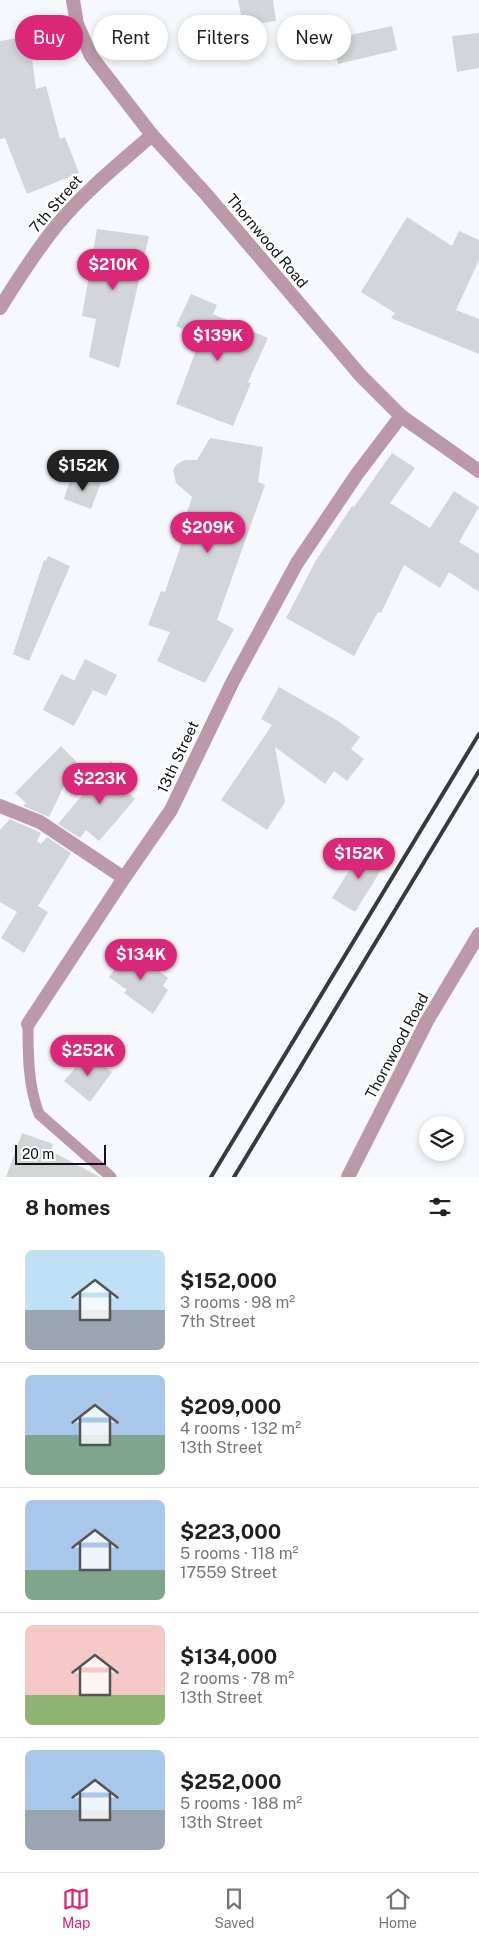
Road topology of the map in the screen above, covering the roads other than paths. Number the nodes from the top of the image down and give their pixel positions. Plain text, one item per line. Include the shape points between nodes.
1 (73, 0) edge
2 (152, 135) junction
3 (0, 308) edge
4 (401, 416) junction
5 (479, 471) edge
6 (0, 806) edge
7 (124, 878) junction
8 (479, 934) edge
9 (28, 1024) joint
10 (111, 1177) edge
11 (348, 1177) edge

1 - 2 street, Thornwood Road via 77,24 91,56
2 - 3 street, 7th Street via 92,187 57,225
2 - 4 street, Thornwood Road via 361,376
4 - 5 street, Thornwood Road
4 - 7 street, 13th Street via 297,563 233,680 171,810
6 - 7 street via 40,822
7 - 9 street, 13th Street
8 - 11 street, Thornwood Road via 427,1021
9 - 10 lane, 13th Street via 29,1062 39,1114

